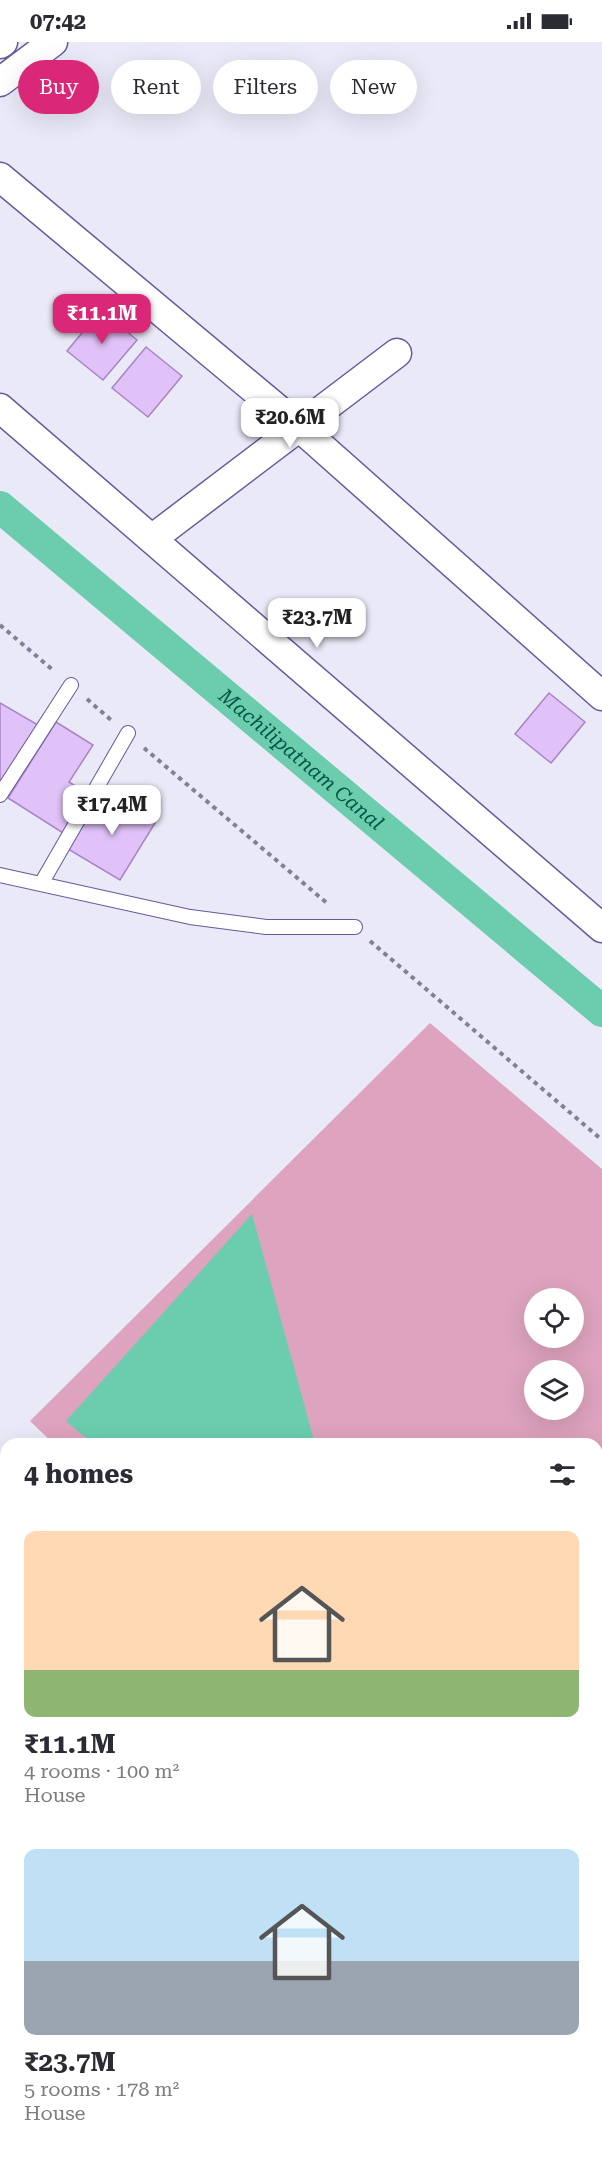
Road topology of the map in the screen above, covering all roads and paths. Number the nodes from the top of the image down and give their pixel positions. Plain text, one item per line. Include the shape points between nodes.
1 (53, 42) edge
2 (0, 82) edge
3 (0, 177) edge
4 (397, 353) dead end
5 (0, 408) edge
6 (298, 426) junction
7 (153, 537) junction
8 (0, 625) edge
9 (71, 685) junction
10 (602, 696) edge
11 (128, 733) junction
12 (0, 795) edge
13 (0, 875) edge
14 (41, 884) junction
15 (599, 921) edge
16 (355, 927) junction
17 (602, 1140) edge

1 - 2 street
3 - 6 street
4 - 6 street
5 - 7 street
6 - 7 street
6 - 10 street
7 - 15 street
8 - 9 path
9 - 11 path
9 - 12 lane
11 - 14 lane
11 - 16 path
13 - 14 lane
14 - 16 lane via 190,917 266,927
16 - 17 path

